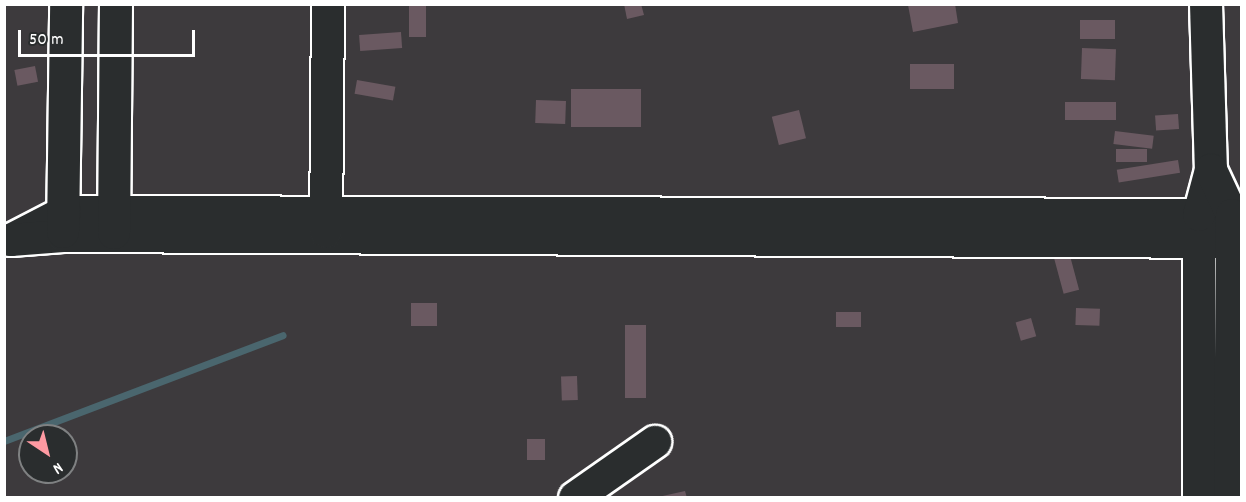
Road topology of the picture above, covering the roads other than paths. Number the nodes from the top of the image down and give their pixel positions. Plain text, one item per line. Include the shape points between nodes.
1 (66, 4) edge
2 (116, 4) edge
3 (328, 4) edge
4 (1206, 4) edge
5 (1211, 170) junction
6 (64, 224) junction
7 (114, 224) junction
8 (326, 225) junction
9 (1200, 229) junction
10 (1235, 233) edge
11 (8, 240) edge
12 (655, 442) dead end
13 (575, 498) edge
14 (1199, 498) edge
15 (1230, 498) edge

1 - 6 street
2 - 7 street
3 - 8 street
4 - 5 street
5 - 9 street
5 - 10 street
6 - 7 street
6 - 11 street
7 - 8 street
8 - 9 street
9 - 10 street
9 - 14 street
10 - 15 street
12 - 13 street

